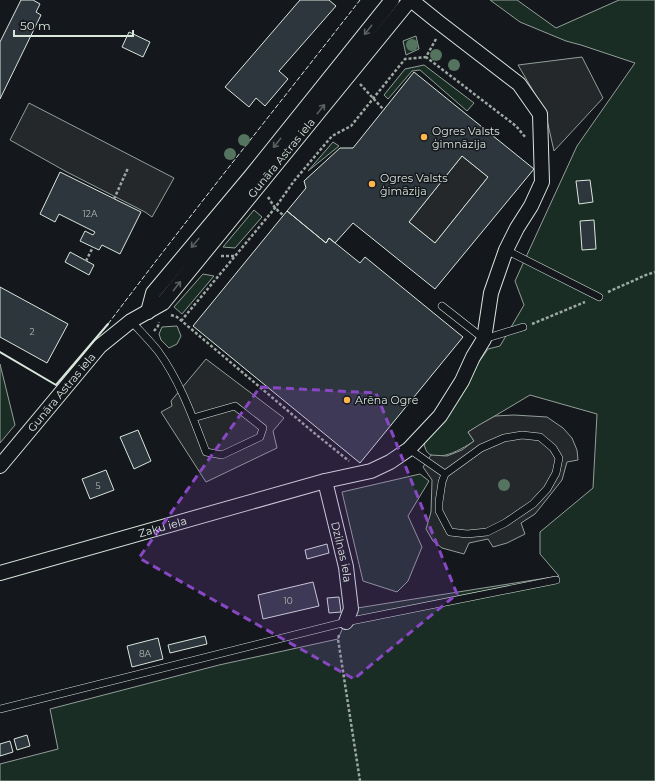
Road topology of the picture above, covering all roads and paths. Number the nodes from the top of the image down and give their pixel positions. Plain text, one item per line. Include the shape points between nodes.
1 (392, 0) edge
2 (410, 0) edge
3 (432, 35) dead end
4 (426, 57) junction
5 (357, 82) dead end
6 (374, 99) junction
7 (384, 110) dead end
8 (541, 155) junction
9 (128, 168) dead end
10 (268, 193) dead end
11 (114, 199) dead end
12 (275, 208) junction
13 (283, 215) dead end
14 (93, 247) dead end
15 (506, 250) junction
16 (216, 256) dead end
17 (235, 256) junction
18 (86, 261) dead end
19 (655, 272) edge
20 (599, 297) junction
21 (442, 306) dead end
22 (148, 312) junction
23 (164, 313) dead end
24 (131, 321) junction
25 (181, 321) junction
26 (523, 327) joint
27 (484, 340) junction
28 (193, 418) junction
29 (409, 449) junction
30 (336, 451) dead end
31 (0, 466) edge
32 (445, 474) junction
33 (325, 482) junction
34 (0, 573) edge
35 (556, 580) dead end
36 (346, 622) junction
37 (0, 709) edge
38 (360, 781) edge

1 -> 22 street, Gunāra Astras iela via 153,294
2 - 8 street via 519,84 540,114
22 -> 2 street, Gunāra Astras iela via 163,303
3 - 4 path via 436,39
4 - 6 path via 405,59
4 - 8 path via 516,126
5 - 6 path
6 - 7 path
6 - 12 path via 351,126 332,136
8 - 15 street via 542,182
9 - 11 path
10 - 12 path
12 - 13 path
12 - 17 path
14 - 18 path
15 - 20 lane
15 - 27 street via 491,294
16 - 17 path
17 - 25 path
19 - 20 path
20 - 26 path
21 - 27 lane
22 - 24 street, Gunāra Astras iela
23 - 25 path
24 - 28 lane via 172,374
24 - 31 street, Gunāra Astras iela via 100,346
25 - 30 path
26 - 27 lane
27 - 29 street, Zaķu iela via 440,416
28 - 28 lane via 206,452 222,455 260,437 263,428 235,406
29 - 32 lane
29 - 33 street, Zaķu iela via 371,471
32 - 32 lane via 439,511 450,532 488,532 533,504 547,489 556,473 559,458 553,448 540,437 522,435 504,438 481,448
33 - 34 street, Zaķu iela
33 - 36 street, Dzilnas iela via 346,567 351,609
35 - 36 lane
36 - 37 lane
36 - 38 path via 338,639

